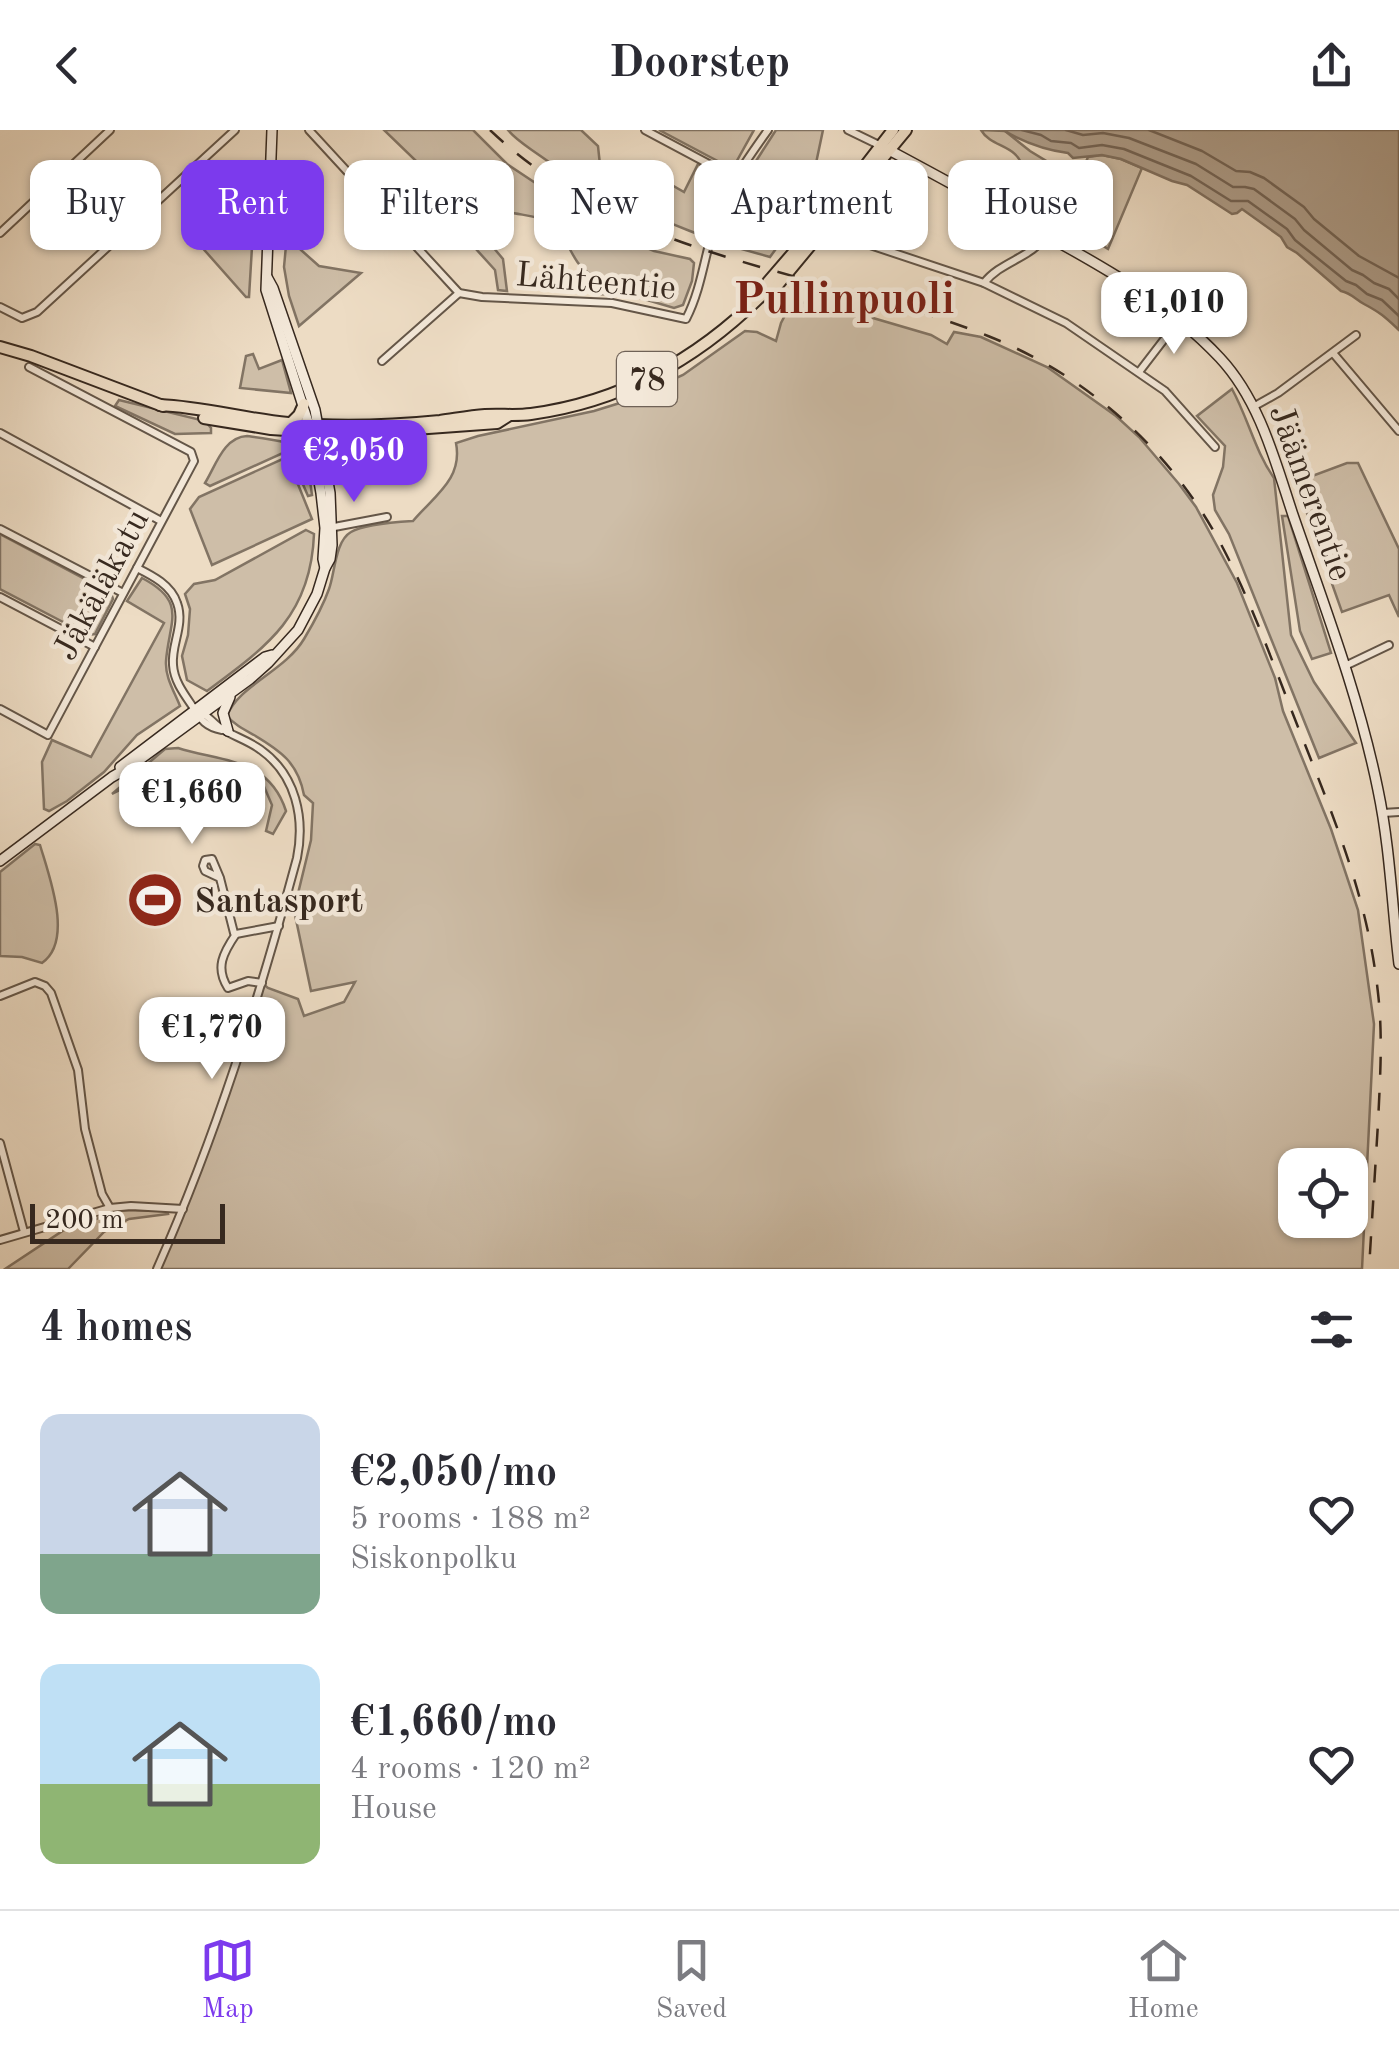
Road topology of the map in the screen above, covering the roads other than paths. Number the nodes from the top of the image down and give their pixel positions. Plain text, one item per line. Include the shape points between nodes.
1 (110, 130) edge
2 (235, 130) edge
3 (272, 130) edge
4 (309, 130) edge
5 (645, 130) edge
6 (768, 130) edge
7 (848, 130) edge
8 (893, 130) edge
9 (906, 130) edge
10 (886, 149) junction
11 (702, 160) edge
12 (748, 160) edge
13 (948, 182) edge
14 (0, 232) edge
15 (707, 250) edge
16 (886, 250) edge
17 (1032, 250) edge
18 (1074, 250) edge
19 (266, 276) junction
20 (984, 282) junction
21 (459, 293) junction
22 (0, 307) edge
23 (1179, 320) junction
24 (1356, 335) dead end
25 (0, 348) edge
26 (1333, 353) junction
27 (382, 361) dead end
28 (28, 367) dead end
29 (1140, 372) junction
30 (160, 404) junction
31 (304, 404) junction
32 (1253, 407) junction
33 (508, 416) junction
34 (290, 424) junction
35 (315, 429) junction
36 (1399, 430) edge
37 (0, 434) edge
38 (346, 434) junction
39 (1215, 448) dead end
40 (325, 466) junction
41 (387, 516) dead end
42 (161, 521) junction
43 (329, 528) junction
44 (0, 529) edge
45 (137, 568) junction
46 (123, 593) junction
47 (0, 597) edge
48 (1388, 645) dead end
49 (95, 647) junction
50 (273, 655) junction
51 (1344, 666) junction
52 (235, 691) junction
53 (0, 709) edge
54 (199, 714) junction
55 (228, 731) junction
56 (1399, 812) edge
57 (1382, 814) junction
58 (0, 861) edge
59 (220, 878) dead end
60 (278, 926) junction
61 (236, 934) junction
62 (1399, 964) edge
63 (262, 983) junction
64 (0, 996) edge
65 (0, 1143) edge
66 (110, 1208) junction
67 (183, 1209) junction
68 (24, 1232) junction
69 (0, 1240) edge
70 (157, 1269) edge

1 - 14 street
2 - 22 street via 37,312 22,318
3 - 19 street
4 - 21 street
5 - 11 street
6 - 12 street, Lähteentie
7 - 10 street, Jäämerentie
8 - 10 main road, 78
9 - 10 main road, 78
10 - 13 street, Jäämerentie
10 - 33 main road, 78 via 790,272 727,328 662,372 592,401
15 - 21 street, Lähteentie via 686,319 612,303
16 - 20 street
17 - 20 street
18 - 23 street, Jäämerentie
19 - 31 street
19 - 35 street via 288,328
20 - 29 street via 1047,312
21 - 27 street
23 - 29 street
23 - 32 street, Jäämerentie via 1229,367
24 - 26 street
25 - 30 main road, 78
26 - 32 street
26 - 36 street
28 - 42 street, Jäkäläkatu via 194,456
29 - 39 street
30 - 34 main road, 78
30 - 35 main road, 78 via 198,417
31 - 34 main road
31 - 35 street
32 - 51 street, Jäämerentie
33 - 35 main road, 78
33 - 38 main road, 78 via 497,423
34 - 35 main road, 78
35 - 38 main road, 78
35 - 40 street
35 - 43 street
37 - 42 street
38 - 40 main road via 331,442
40 - 43 street
41 - 43 street
42 - 45 street, Jäkäläkatu
43 - 50 street via 325,568 309,612
44 - 46 street
45 - 46 street, Jäkäläkatu
45 - 54 street via 169,590 178,605 174,671
46 - 49 street, Jäkäläkatu
47 - 49 street
48 - 51 street
49 - 53 street, Jäkäläkatu via 48,734
50 - 52 street
50 - 54 street
51 - 57 street, Jäämerentie
52 - 54 street
52 - 55 street via 223,713
54 - 55 street via 216,730
54 - 58 street
55 - 60 street via 273,760 299,810 300,846
56 - 57 street
57 - 62 street, Jäämerentie
59 - 61 street
60 - 61 street
60 - 63 street
61 - 63 street via 220,973 228,988
63 - 67 street
64 - 66 street via 34,982 51,993 78,1070 85,1129
65 - 68 street
66 - 67 street
66 - 68 street
67 - 70 street
68 - 69 street

